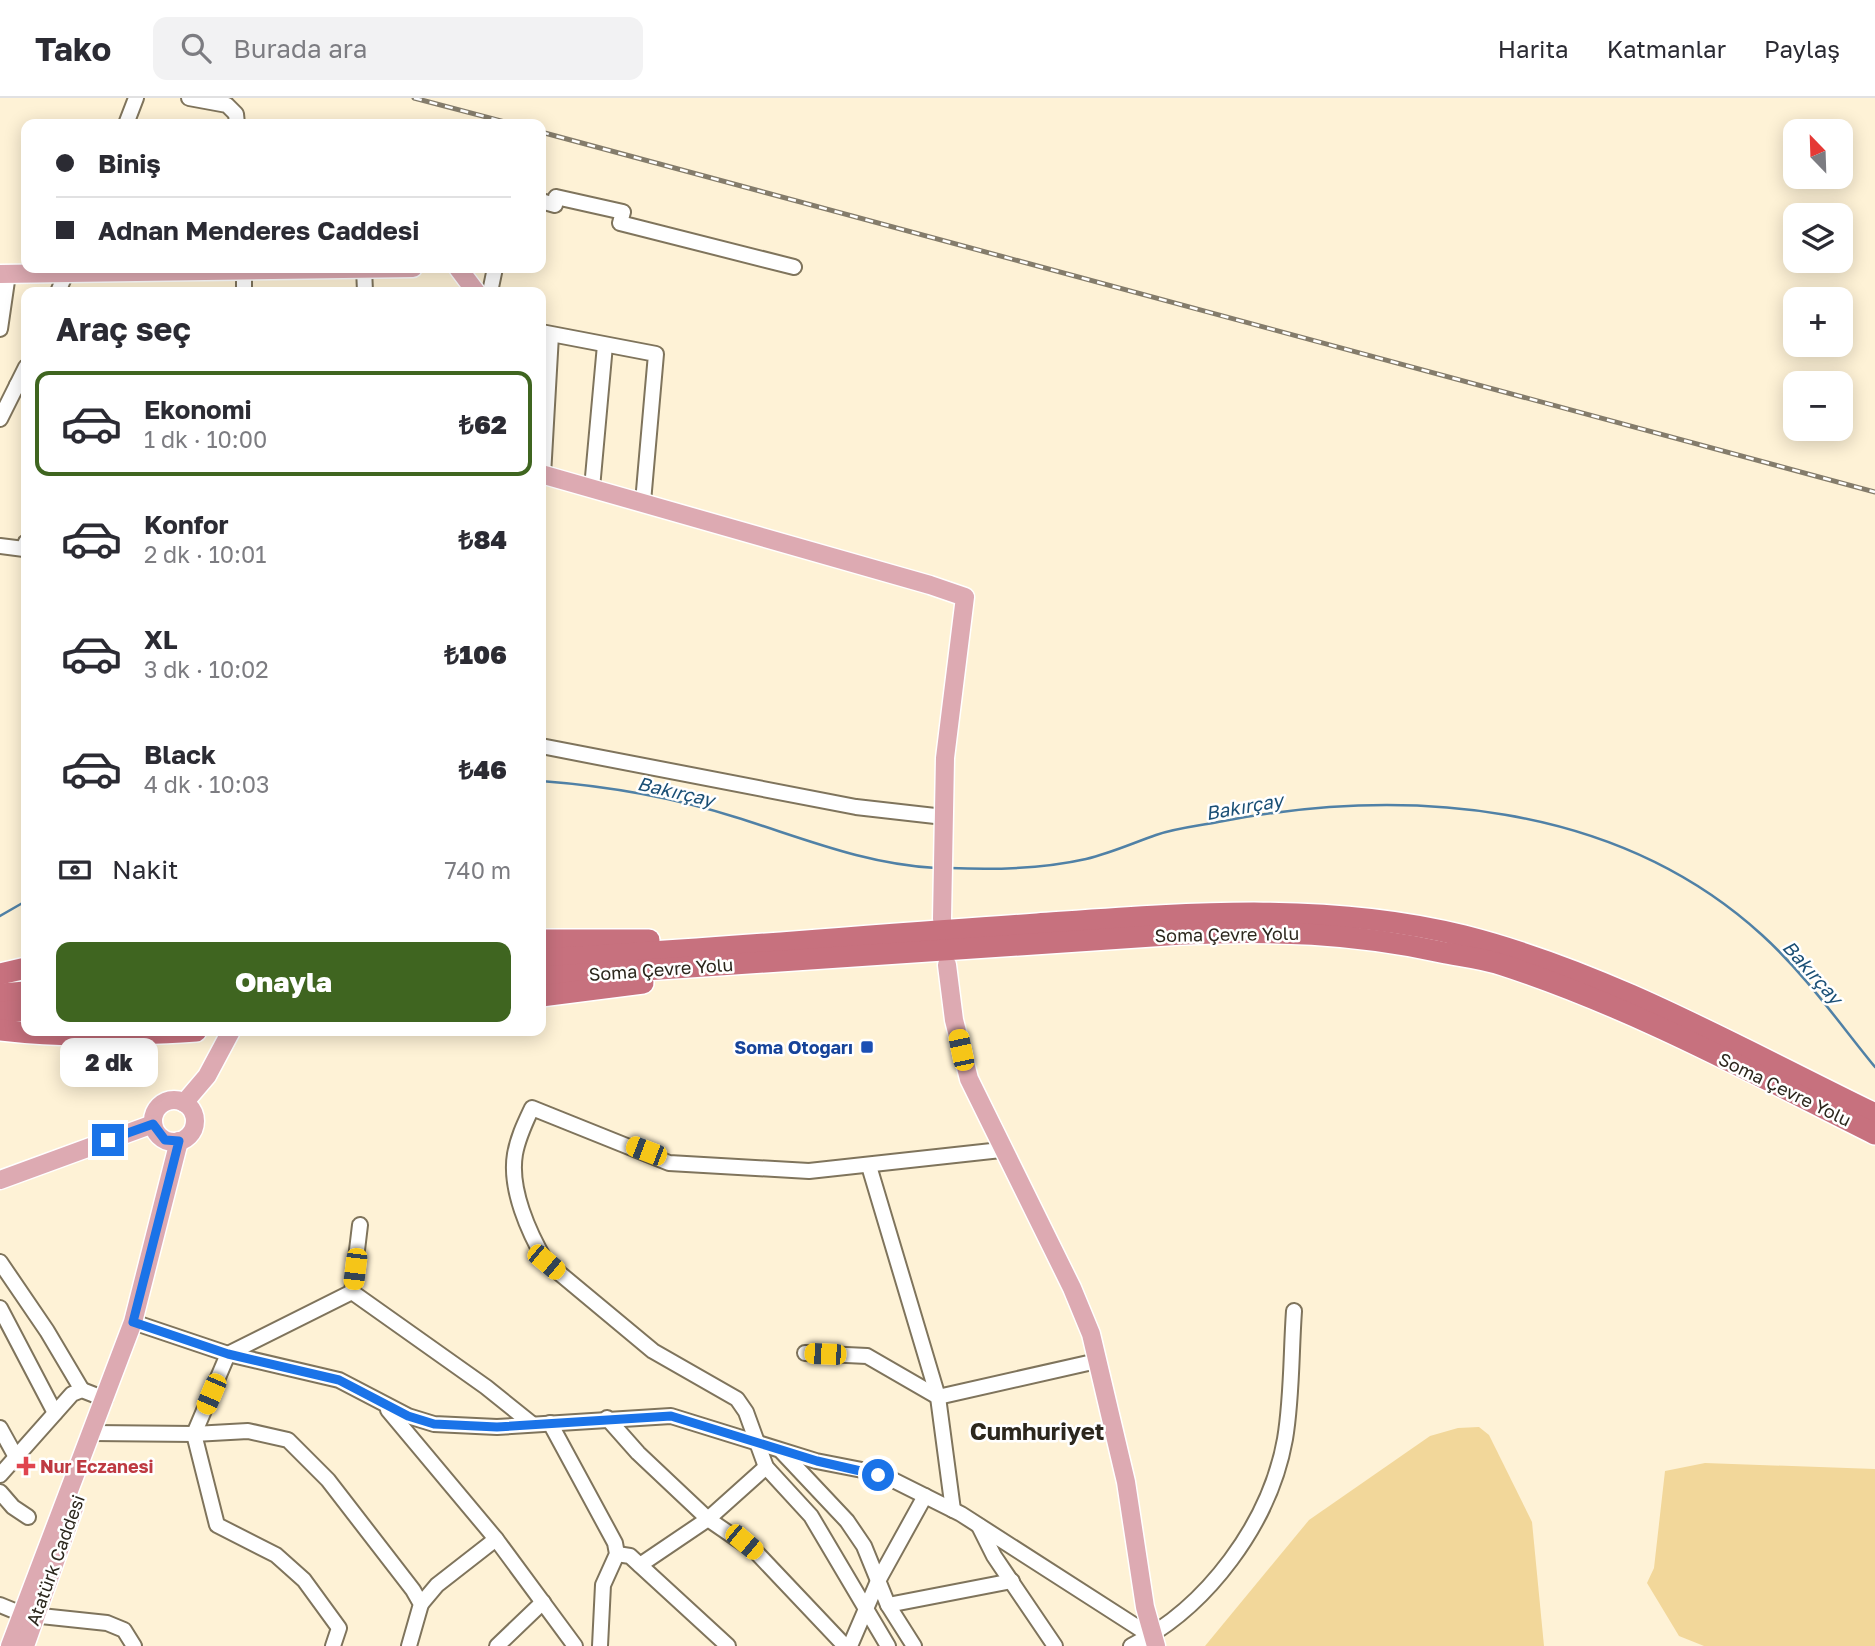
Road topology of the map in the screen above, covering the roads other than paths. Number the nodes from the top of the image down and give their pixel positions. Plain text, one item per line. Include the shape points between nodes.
1 (136, 98) edge
2 (189, 98) edge
3 (128, 119) edge
4 (236, 119) edge
5 (546, 202) edge
6 (794, 267) dead end
7 (4, 274) edge
8 (0, 329) edge
9 (546, 334) edge
10 (605, 345) junction
11 (21, 388) edge
12 (0, 419) edge
13 (546, 475) edge
14 (592, 488) junction
15 (643, 502) junction
16 (0, 547) edge
17 (21, 550) edge
18 (546, 747) edge
19 (944, 825) junction
20 (942, 912) dead end
21 (546, 940) edge
22 (800, 950) junction
23 (546, 959) edge
24 (947, 965) dead end
25 (21, 969) edge
26 (0, 974) edge
27 (546, 976) edge
28 (21, 992) edge
29 (0, 994) edge
30 (546, 995) edge
31 (21, 1010) edge
32 (0, 1012) edge
33 (0, 1030) edge
34 (21, 1032) edge
35 (228, 1036) edge
36 (184, 1103) junction
37 (1875, 1114) edge
38 (153, 1124) junction
39 (1875, 1134) edge
40 (179, 1141) junction
41 (1002, 1150) junction
42 (869, 1166) junction
43 (0, 1180) edge
44 (360, 1225) dead end
45 (0, 1262) edge
46 (352, 1292) junction
47 (0, 1308) edge
48 (1294, 1311) dead end
49 (133, 1322) junction
50 (805, 1353) dead end
51 (228, 1354) junction
52 (1097, 1362) junction
53 (82, 1390) junction
54 (938, 1396) junction
55 (106, 1399) junction
56 (383, 1404) junction
57 (55, 1413) junction
58 (607, 1418) junction
59 (550, 1423) junction
60 (532, 1424) junction
61 (0, 1428) edge
62 (93, 1433) junction
63 (194, 1434) junction
64 (756, 1441) junction
65 (779, 1449) junction
66 (16, 1457) junction
67 (766, 1467) junction
68 (0, 1475) edge
69 (0, 1492) edge
70 (925, 1496) junction
71 (953, 1510) junction
72 (28, 1517) dead end
73 (708, 1519) junction
74 (978, 1525) junction
75 (496, 1539) junction
76 (617, 1554) junction
77 (640, 1565) junction
78 (878, 1581) junction
79 (1012, 1581) junction
80 (543, 1602) junction
81 (421, 1604) junction
82 (0, 1605) edge
83 (888, 1605) junction
84 (865, 1608) junction
85 (29, 1613) junction
86 (1151, 1643) edge
87 (10, 1646) edge
88 (25, 1646) edge
89 (135, 1646) edge
90 (333, 1646) edge
91 (409, 1646) edge
92 (497, 1646) edge
93 (575, 1646) edge
94 (600, 1646) edge
95 (729, 1646) edge
96 (848, 1646) edge
97 (888, 1646) edge
98 (914, 1646) edge
99 (1055, 1646) edge
100 (1130, 1646) edge

1 - 3 street
2 - 4 street via 227,105
5 - 6 street via 555,205 556,197 623,212 620,223
7 - 8 street
9 - 10 street
10 - 14 street
10 - 15 street via 656,354
11 - 12 street
13 - 14 main road
14 - 15 main road
15 - 19 main road via 965,597 945,758
16 - 17 street
18 - 19 street
19 - 20 main road
21 - 22 highway
22 - 23 highway, Soma Çevre Yolu
22 - 27 highway, Soma Çevre Yolu
22 - 30 highway
22 - 37 highway, Soma Çevre Yolu via 1264,912 1321,913 1409,924 1508,948 1584,974
22 - 39 highway, Soma Çevre Yolu via 1235,931 1381,939 1500,964 1600,1000
24 - 41 main road via 966,1069
25 - 26 highway
28 - 29 highway
31 - 32 highway
33 - 34 highway
35 - 36 main road via 207,1076
36 - 38 main road via 165,1102 155,1111
36 - 40 main road via 193,1112 195,1124
38 - 40 main road via 165,1140
38 - 43 main road
40 - 49 main road, Atatürk Caddesi
41 - 42 street
41 - 52 main road via 1072,1287
42 - 54 street
42 - 64 street via 809,1171 669,1163 532,1108 519,1139 514,1157 517,1193 546,1262 653,1351 737,1399
44 - 46 street
45 - 53 street
46 - 51 street
46 - 60 street
47 - 57 street
48 - 86 street via 1285,1439 1273,1484 1254,1523 1218,1575
49 - 51 street
49 - 55 main road, Atatürk Caddesi
50 - 54 street via 867,1356
51 - 56 street via 339,1380
51 - 63 street
52 - 54 street
52 - 86 main road via 1126,1482
53 - 55 street
53 - 57 street
54 - 71 street
55 - 62 main road, Atatürk Caddesi
56 - 60 street via 434,1424
56 - 75 street
57 - 66 street
58 - 59 street
58 - 64 street via 671,1416
58 - 73 street
59 - 60 street
59 - 76 street via 604,1518
61 - 66 street
62 - 63 street
62 - 85 main road, Atatürk Caddesi via 85,1479
63 - 81 street via 248,1431 288,1440 328,1480
63 - 90 street via 217,1525 276,1555 304,1580 339,1628
64 - 65 street
64 - 67 street
65 - 70 street via 862,1469
65 - 78 street via 847,1521 864,1546
66 - 68 street
67 - 73 street
67 - 84 street via 811,1516
69 - 72 street
70 - 71 street
70 - 78 street
71 - 74 street
73 - 77 street
73 - 96 street via 756,1552
74 - 79 street
74 - 86 street
75 - 80 street
75 - 81 street via 437,1585
76 - 77 street via 630,1556
76 - 94 street via 603,1585
77 - 95 street
78 - 83 street
78 - 84 street
79 - 83 street
79 - 99 street
80 - 92 street
80 - 93 street
81 - 91 street
82 - 85 street
83 - 98 street
84 - 96 street
84 - 97 street
85 - 87 main road
85 - 88 main road, Atatürk Caddesi
85 - 89 street via 107,1623 124,1630
86 - 100 street

